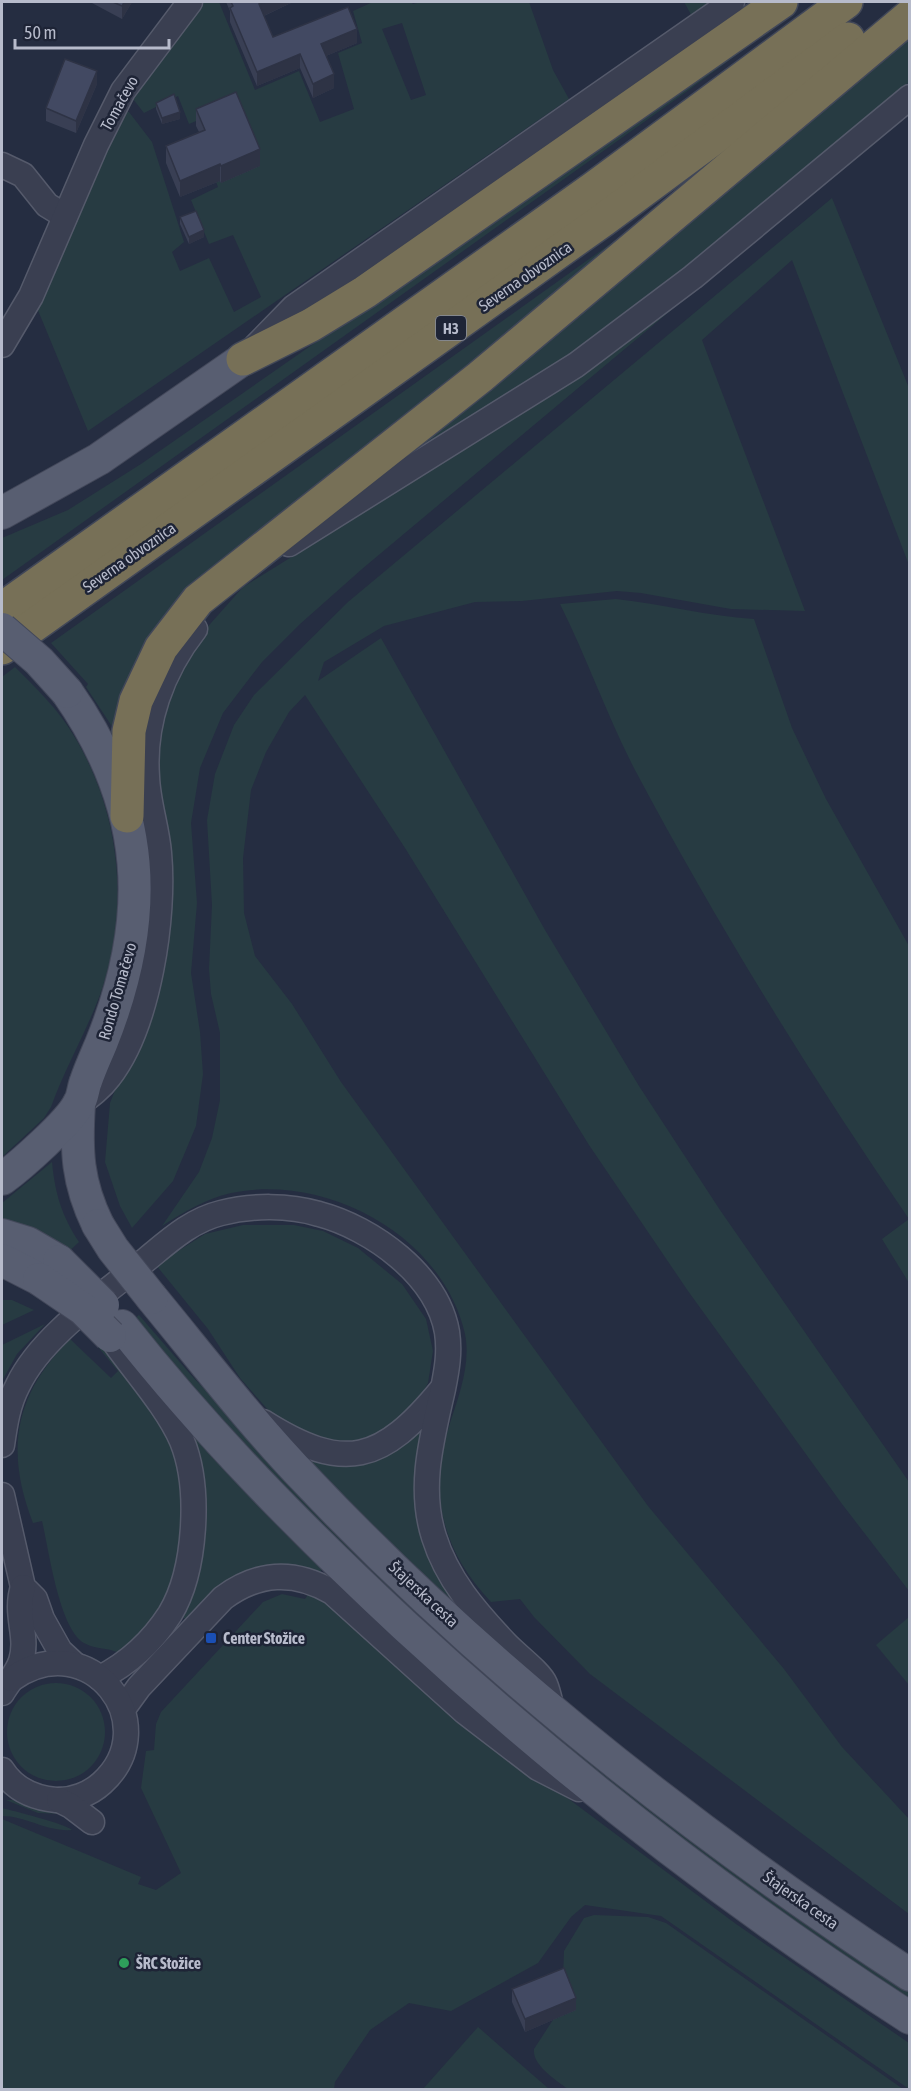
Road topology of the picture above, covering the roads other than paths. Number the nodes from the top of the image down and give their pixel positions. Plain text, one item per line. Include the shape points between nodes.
1 (190, 2) edge
2 (732, 2) edge
3 (781, 2) edge
4 (846, 2) edge
5 (897, 2) edge
6 (909, 16) edge
7 (909, 98) edge
8 (2, 165) edge
9 (65, 216) junction
10 (2, 345) edge
11 (243, 359) junction
12 (2, 513) edge
13 (2, 609) edge
14 (2, 629) edge
15 (2, 648) edge
16 (127, 816) junction
17 (79, 1104) junction
18 (2, 1179) edge
19 (2, 1235) edge
20 (2, 1260) edge
21 (49, 1270) junction
22 (116, 1331) junction
23 (443, 1387) junction
24 (243, 1410) junction
25 (2, 1445) edge
26 (2, 1495) edge
27 (23, 1587) junction
28 (74, 1664) junction
29 (100, 1678) junction
30 (7, 1686) edge
31 (123, 1709) junction
32 (552, 1709) junction
33 (2, 1770) edge
34 (59, 1800) junction
35 (623, 1812) junction
36 (92, 1822) dead end
37 (909, 1975) edge
38 (909, 2018) edge

1 - 9 street, Tomačevo via 123,91
2 - 11 street via 294,307
3 - 11 highway via 365,292
4 - 13 highway, Severna obvoznica / H3 via 594,188
5 - 15 highway, Severna obvoznica / H3 via 603,220
6 - 16 highway via 480,377 198,600 160,648 136,700 129,731
7 - 17 street via 693,277 576,365 285,546 241,580 204,616 168,668 149,732 147,777 160,871 160,914 153,963 124,1051 110,1075
8 - 9 street via 22,175 47,205
9 - 10 street, Tomačevo via 31,296
11 - 12 main road via 99,459
14 - 16 main road, Rondo Tomačevo, bridge via 67,692 102,747
16 - 17 main road, Rondo Tomačevo via 136,870 134,929 115,1008
17 - 18 main road, Rondo Tomačevo via 47,1140
17 - 24 main road, Štajerska cesta, bridge via 79,1173 98,1225
19 - 21 main road via 28,1243
20 - 21 main road
21 - 22 main road, bridge
22 - 29 street via 182,1441 194,1505 192,1545 170,1613 130,1661
22 - 35 main road via 259,1483 386,1608 524,1732
23 - 24 street via 412,1424 392,1440 346,1454 307,1448
23 - 25 street via 448,1343 442,1315 423,1283 395,1255 366,1234 320,1214 286,1208 240,1209 208,1217 179,1233 47,1344 18,1384
23 - 32 street via 426,1476 433,1535 458,1588 544,1681
24 - 32 main road, Štajerska cesta via 307,1482
26 - 27 street
27 - 28 street via 34,1599 60,1651
27 - 30 street via 18,1604 24,1645 21,1662
28 - 29 street
28 - 30 street via 55,1661 26,1669
29 - 31 street
31 - 34 street via 126,1732 122,1755 110,1775 78,1797
31 - 35 street via 179,1644 239,1586 265,1577 306,1579 342,1601 510,1748 538,1768
32 - 37 main road, Štajerska cesta via 736,1854
33 - 34 street via 22,1790 40,1798
34 - 36 street
35 - 38 main road via 773,1925

